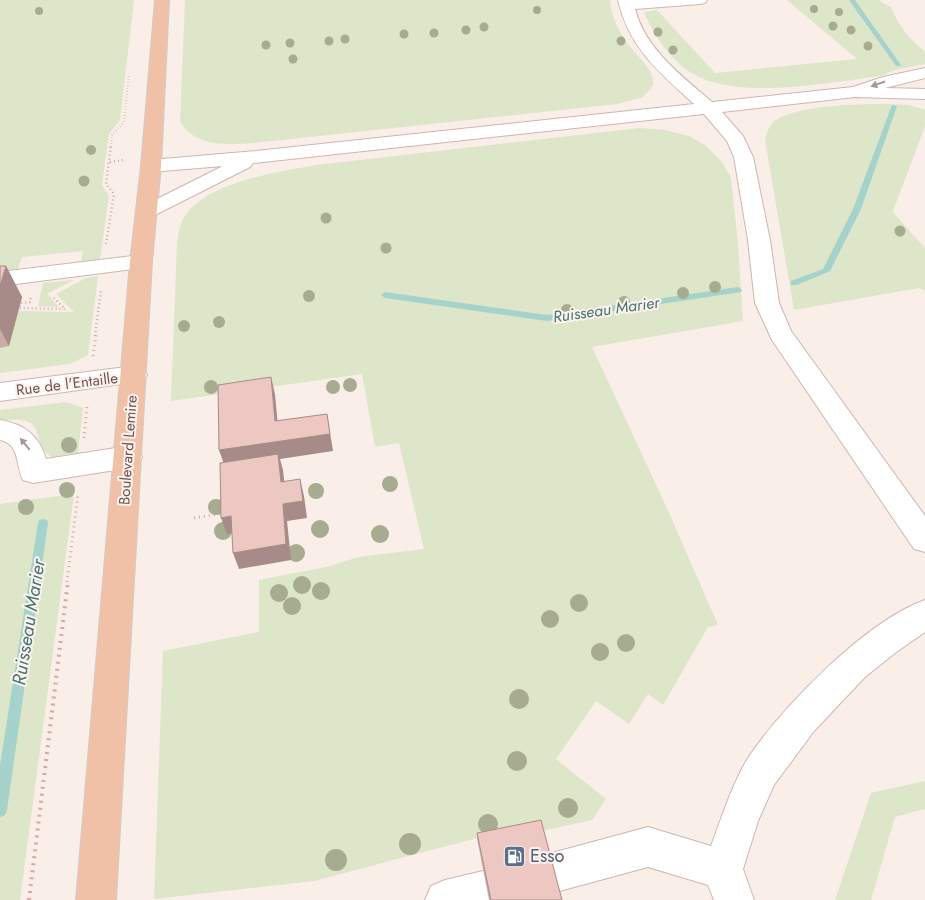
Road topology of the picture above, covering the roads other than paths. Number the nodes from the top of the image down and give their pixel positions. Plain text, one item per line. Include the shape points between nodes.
1 (162, 0) edge
2 (700, 0) edge
3 (626, 2) edge
4 (925, 73) edge
5 (854, 92) junction
6 (925, 94) edge
7 (709, 107) junction
8 (256, 157) junction
9 (151, 166) junction
10 (146, 212) junction
11 (140, 262) junction
12 (0, 279) edge
13 (134, 376) junction
14 (0, 392) edge
15 (0, 430) edge
16 (128, 458) junction
17 (925, 540) edge
18 (925, 614) edge
19 (552, 873) edge
20 (729, 884) edge
21 (487, 890) edge
22 (96, 900) edge
23 (445, 900) edge

1 - 9 main road, Boulevard Lemire
2 - 3 street
3 - 7 street via 635,29 653,54
4 -> 5 street
5 - 6 street
5 - 7 street
7 - 8 street
7 - 17 street via 742,152 767,303 774,320
8 - 9 street
8 - 10 street
9 - 10 main road, Boulevard Lemire
10 - 11 main road, Boulevard Lemire
11 - 12 street
11 - 13 main road, Boulevard Lemire
13 - 14 street, Rue de l'Entaille
13 - 16 main road, Boulevard Lemire
16 -> 15 street via 33,472 29,446 19,437
16 - 22 main road, Boulevard Lemire
18 - 20 street via 853,666 802,719 761,772 740,818
19 - 20 street via 648,847
21 - 23 street

